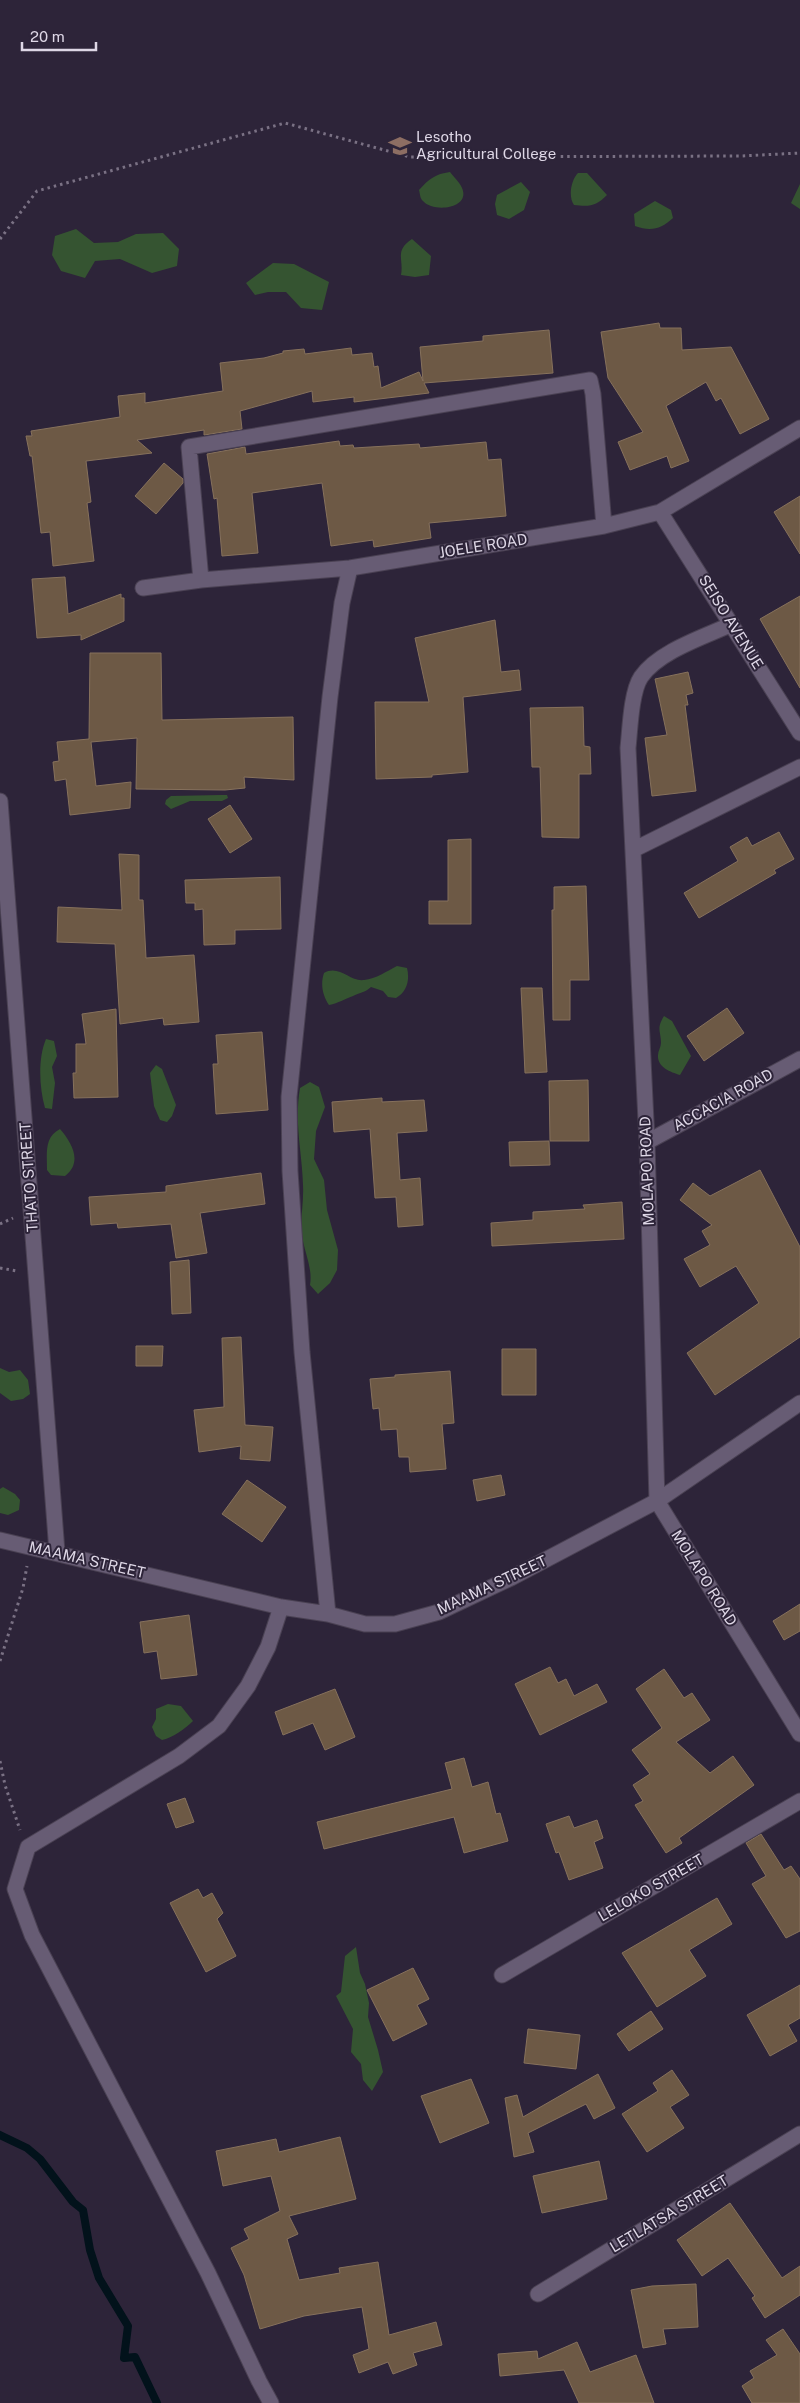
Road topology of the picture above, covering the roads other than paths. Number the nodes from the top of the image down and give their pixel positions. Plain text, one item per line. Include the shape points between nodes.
1 (800, 428) edge
2 (660, 512) junction
3 (604, 526) junction
4 (350, 568) junction
5 (201, 580) junction
6 (143, 588) dead end
7 (732, 624) junction
8 (800, 732) edge
9 (800, 767) edge
10 (0, 801) edge
11 (633, 850) junction
12 (800, 1059) edge
13 (647, 1142) junction
14 (800, 1403) edge
15 (657, 1501) junction
16 (0, 1540) edge
17 (57, 1552) junction
18 (281, 1607) junction
19 (328, 1614) junction
20 (800, 1734) edge
21 (800, 1801) edge
22 (502, 1975) dead end
23 (800, 2134) edge
24 (538, 2294) dead end
25 (271, 2403) edge

1 - 2 street, JOELE ROAD
2 - 3 street, JOELE ROAD
2 - 7 street, SEISO AVENUE
3 - 4 street, JOELE ROAD
3 - 5 street via 590,380 189,446
4 - 5 street, JOELE ROAD
4 - 19 street via 342,603 330,696 289,1097 290,1171 302,1343
5 - 6 street, JOELE ROAD
7 - 8 street, SEISO AVENUE
7 - 11 street, MOLAPO ROAD via 661,656 640,678 632,706 628,748
9 - 11 street
10 - 17 street, THATO STREET
11 - 13 street, MOLAPO ROAD
12 - 13 street, ACCACIA ROAD
13 - 15 street, MOLAPO ROAD
14 - 15 street, MAAMA STREET
15 - 19 street, MAAMA STREET via 439,1612 395,1624 365,1624
15 - 20 street, MOLAPO ROAD
16 - 17 street, MAAMA STREET
17 - 18 street, MAAMA STREET
18 - 19 street, MAAMA STREET
18 - 25 street via 268,1648 248,1686 219,1726 180,1756 28,1847 15,1889 32,1935 208,2273
21 - 22 street, LELOKO STREET
23 - 24 street, LETLATSA STREET

